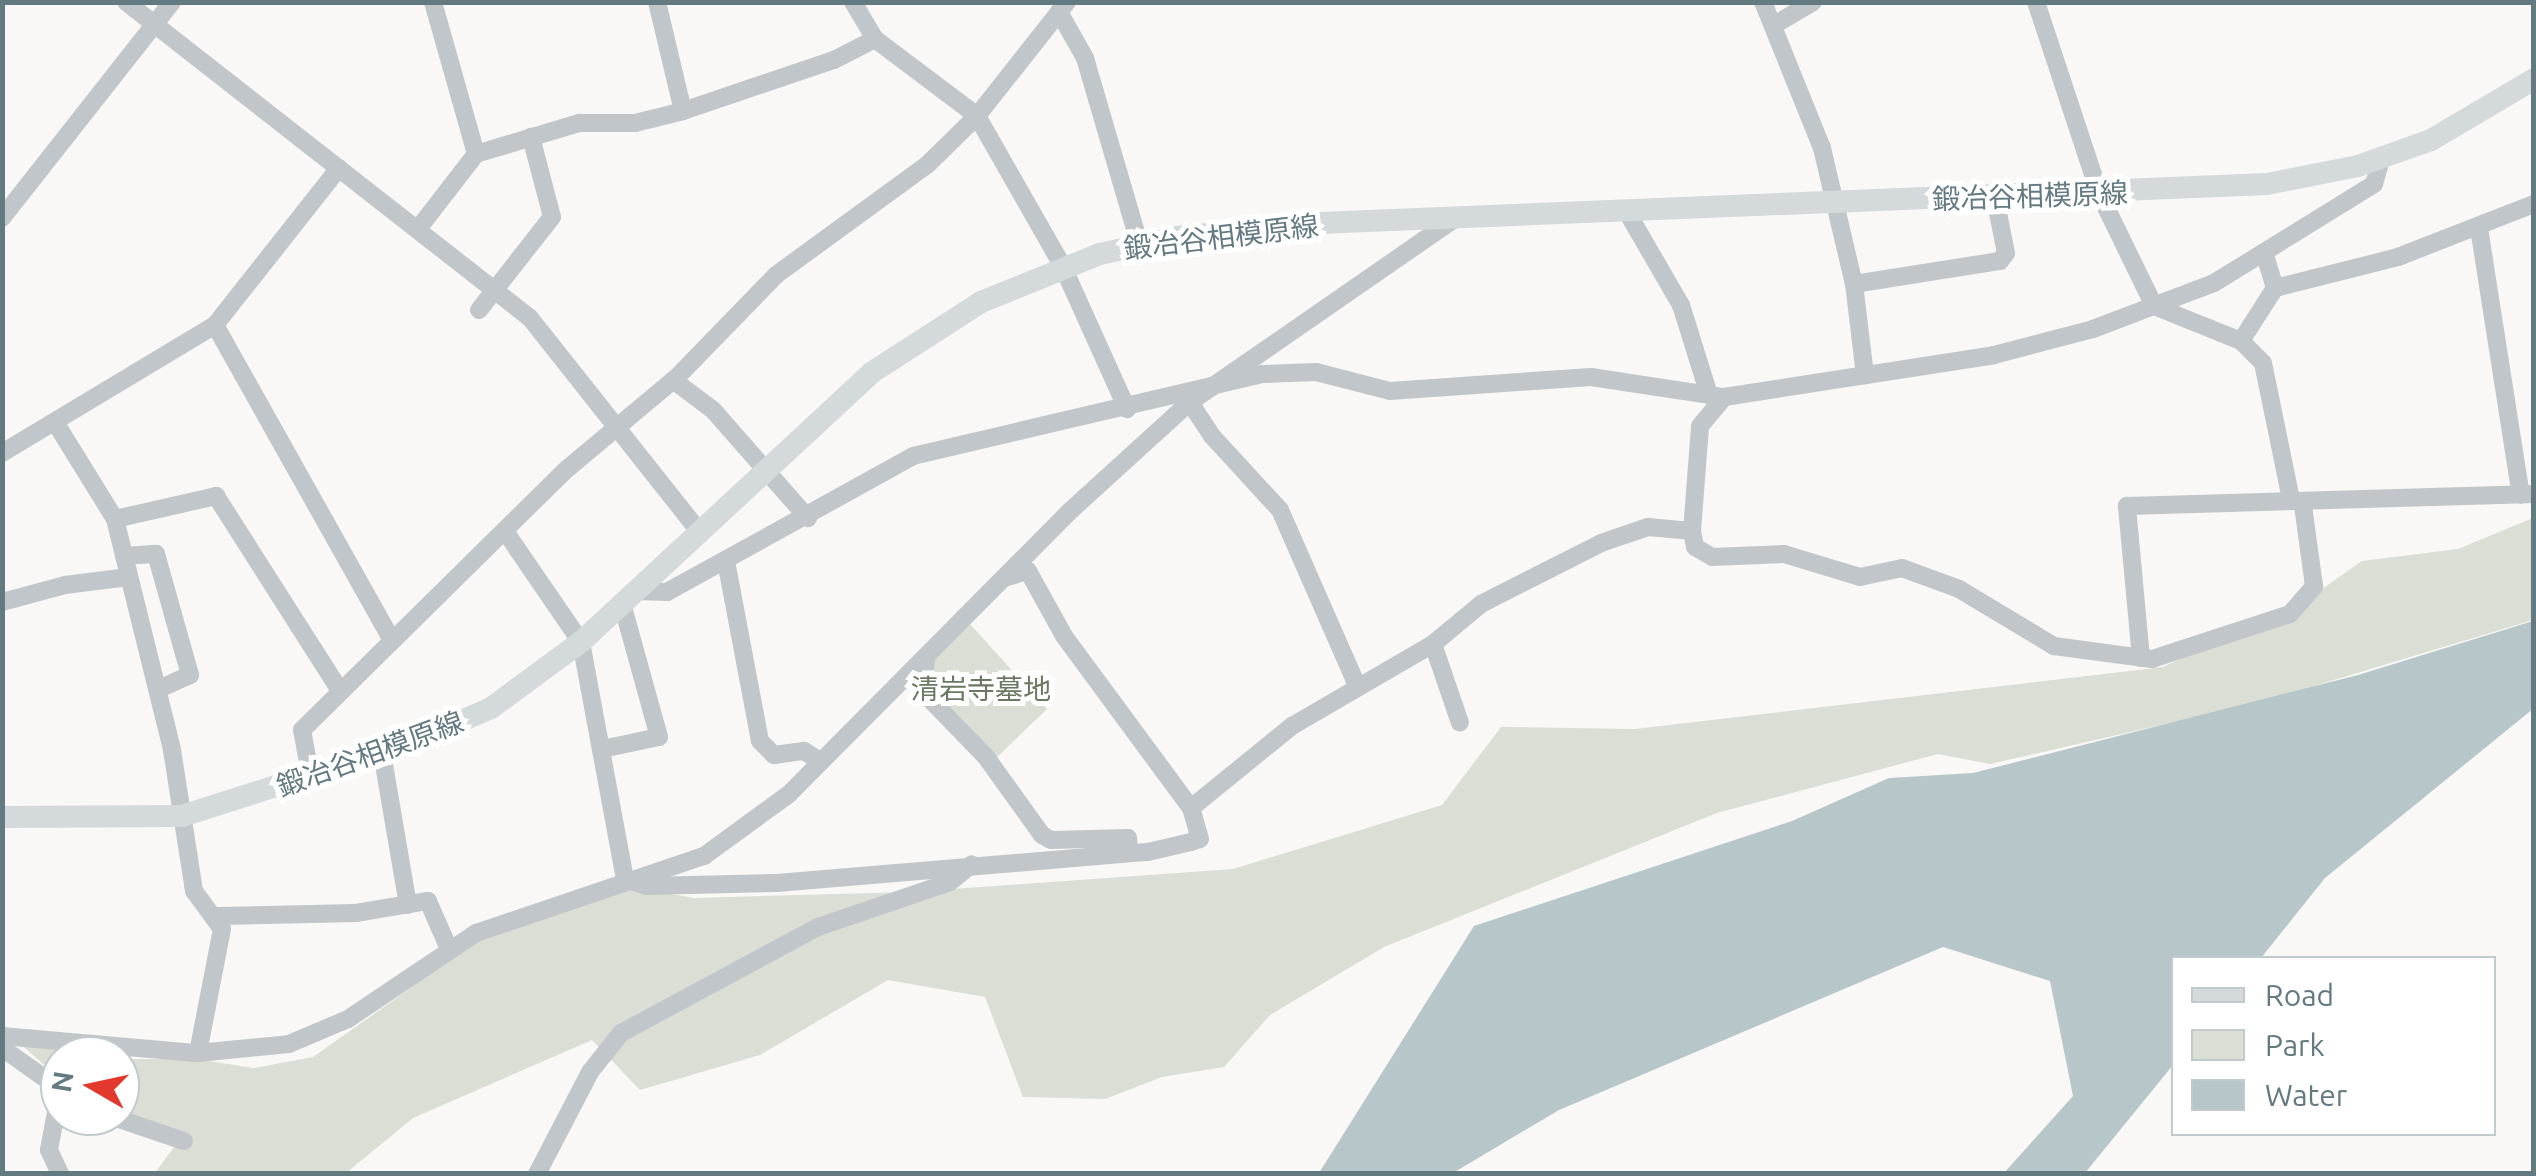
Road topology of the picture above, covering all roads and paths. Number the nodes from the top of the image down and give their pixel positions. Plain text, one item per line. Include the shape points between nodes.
1 (126, 2) edge
2 (172, 2) edge
3 (433, 2) edge
4 (657, 2) edge
5 (853, 2) edge
6 (1763, 2) edge
7 (1813, 2) edge
8 (2036, 2) edge
9 (1063, 7) edge
10 (1776, 24) junction
11 (155, 25) junction
12 (875, 39) junction
13 (2534, 79) edge
14 (683, 111) junction
15 (976, 116) junction
16 (532, 137) junction
17 (476, 154) junction
18 (2381, 160) junction
19 (339, 168) junction
20 (2099, 193) junction
21 (1995, 198) junction
22 (1834, 204) junction
23 (2534, 204) edge
24 (1627, 212) junction
25 (1457, 217) junction
26 (2, 218) edge
27 (2479, 228) junction
28 (418, 229) junction
29 (1139, 243) junction
30 (2264, 252) junction
31 (1062, 268) junction
32 (1854, 284) junction
33 (2275, 288) junction
34 (495, 289) junction
35 (2154, 306) junction
36 (479, 310) dead end
37 (215, 325) junction
38 (2242, 341) junction
39 (1865, 375) junction
40 (673, 380) junction
41 (1210, 386) junction
42 (1716, 396) junction
43 (1187, 398) junction
44 (1127, 409) junction
45 (55, 422) junction
46 (617, 427) junction
47 (2, 453) edge
48 (762, 472) junction
49 (2527, 495) edge
50 (2297, 503) junction
51 (808, 518) junction
52 (115, 519) junction
53 (1692, 530) junction
54 (699, 531) junction
55 (507, 534) junction
56 (124, 556) junction
57 (726, 561) junction
58 (1004, 577) junction
59 (128, 578) junction
60 (629, 598) junction
61 (2, 602) edge
62 (391, 639) junction
63 (581, 642) junction
64 (1433, 644) junction
65 (2142, 658) junction
66 (926, 661) junction
67 (1357, 686) junction
68 (158, 689) junction
69 (340, 692) junction
70 (1460, 723) dead end
71 (602, 749) junction
72 (382, 753) junction
73 (820, 761) junction
74 (311, 778) junction
75 (1190, 808) junction
76 (182, 816) junction
77 (2, 817) edge
78 (1130, 850) junction
79 (972, 864) junction
80 (625, 879) junction
81 (408, 905) junction
82 (218, 916) junction
83 (449, 949) junction
84 (2, 1036) edge
85 (2, 1048) edge
86 (198, 1053) junction
87 (40, 1076) edge
88 (140, 1126) edge
89 (52, 1136) edge
90 (184, 1141) dead end
91 (60, 1174) edge
92 (537, 1174) edge

1 - 11 street
2 - 11 street
3 - 17 street
4 - 14 street
5 - 12 street
6 - 10 street
7 - 10 street
8 - 20 street
9 - 15 street
9 - 29 street via 1086,58
10 - 22 street via 1822,148
11 - 19 street
11 - 26 street
12 - 14 street via 834,60
12 - 15 street
13 - 18 main road, 鍛冶谷相模原線 via 2467,122
14 - 16 street
15 - 31 street
15 - 40 street via 928,164 776,276
16 - 17 street
16 - 34 street via 552,217
17 - 28 street
18 - 20 main road, 鍛冶谷相模原線 via 2268,184
18 - 30 street via 2374,184
19 - 28 street
19 - 37 street
20 - 21 main road, 鍛冶谷相模原線
20 - 35 street
21 - 22 main road, 鍛冶谷相模原線
21 - 32 street via 2006,253 2000,261
22 - 24 main road, 鍛冶谷相模原線
22 - 32 street
23 - 27 street
24 - 25 main road, 鍛冶谷相模原線
24 - 42 street via 1680,305
25 - 29 main road, 鍛冶谷相模原線 via 1221,231
25 - 41 street
27 - 33 street
27 - 49 street
28 - 34 street
29 - 31 main road, 鍛冶谷相模原線
30 - 33 street
30 - 35 street via 2214,283
31 - 44 street
31 - 48 main road, 鍛冶谷相模原線 via 919,338
32 - 39 street
33 - 38 street
34 - 36 street
34 - 46 street via 530,318
35 - 38 street
35 - 39 street via 1994,355
37 - 45 street
37 - 62 street
38 - 50 street via 2263,363 2272,388
39 - 42 street
40 - 46 street
40 - 48 street via 713,410
41 - 42 street via 1297,370 1380,391 1591,377
41 - 43 street
42 - 53 street via 1700,426
43 - 44 street
43 - 58 street
43 - 67 street via 1286,520
44 - 51 street via 914,456
45 - 47 street
45 - 52 street
46 - 54 street
46 - 55 street
48 - 51 street
48 - 54 main road, 鍛冶谷相模原線
49 - 50 street
50 - 65 street via 2314,586 2290,614 2199,648
50 - 65 street via 2127,506
51 - 57 street
52 - 56 street
52 - 69 street via 216,496
53 - 64 street via 1661,525 1602,543 1481,604
53 - 65 street via 1695,547 1712,557 1784,554 1860,577 1902,568 1959,588 2054,646
54 - 60 main road, 鍛冶谷相模原線
55 - 62 street
55 - 63 street
56 - 59 street
56 - 68 street via 156,554 190,675
57 - 60 street via 667,592
57 - 73 street via 760,741 774,755 804,751
58 - 66 street
58 - 75 street via 1028,571 1064,636
59 - 61 street
59 - 68 street
60 - 63 main road, 鍛冶谷相模原線
60 - 71 street via 659,738
62 - 69 street
63 - 71 street
63 - 72 main road, 鍛冶谷相模原線 via 491,708
64 - 67 street
64 - 70 street
66 - 73 street
66 - 78 street via 922,691 986,756 1042,834 1052,840 1128,838
67 - 75 street via 1292,726
68 - 76 street
69 - 74 street via 302,730
71 - 80 street
72 - 74 main road, 鍛冶谷相模原線
72 - 81 street
73 - 80 street via 789,794 704,856
74 - 76 main road, 鍛冶谷相模原線
75 - 78 street via 1200,839
76 - 77 main road, 鍛冶谷相模原線
76 - 82 street via 194,891
78 - 79 street
79 - 80 street via 777,883 646,886
79 - 92 street via 950,882 818,927 620,1033 590,1072
80 - 83 street
81 - 82 street
81 - 83 street via 434,905
82 - 86 street via 222,929
83 - 86 street via 322,1032 257,1050
84 - 86 street
85 - 87 street
88 - 90 street
89 - 91 street via 49,1150

